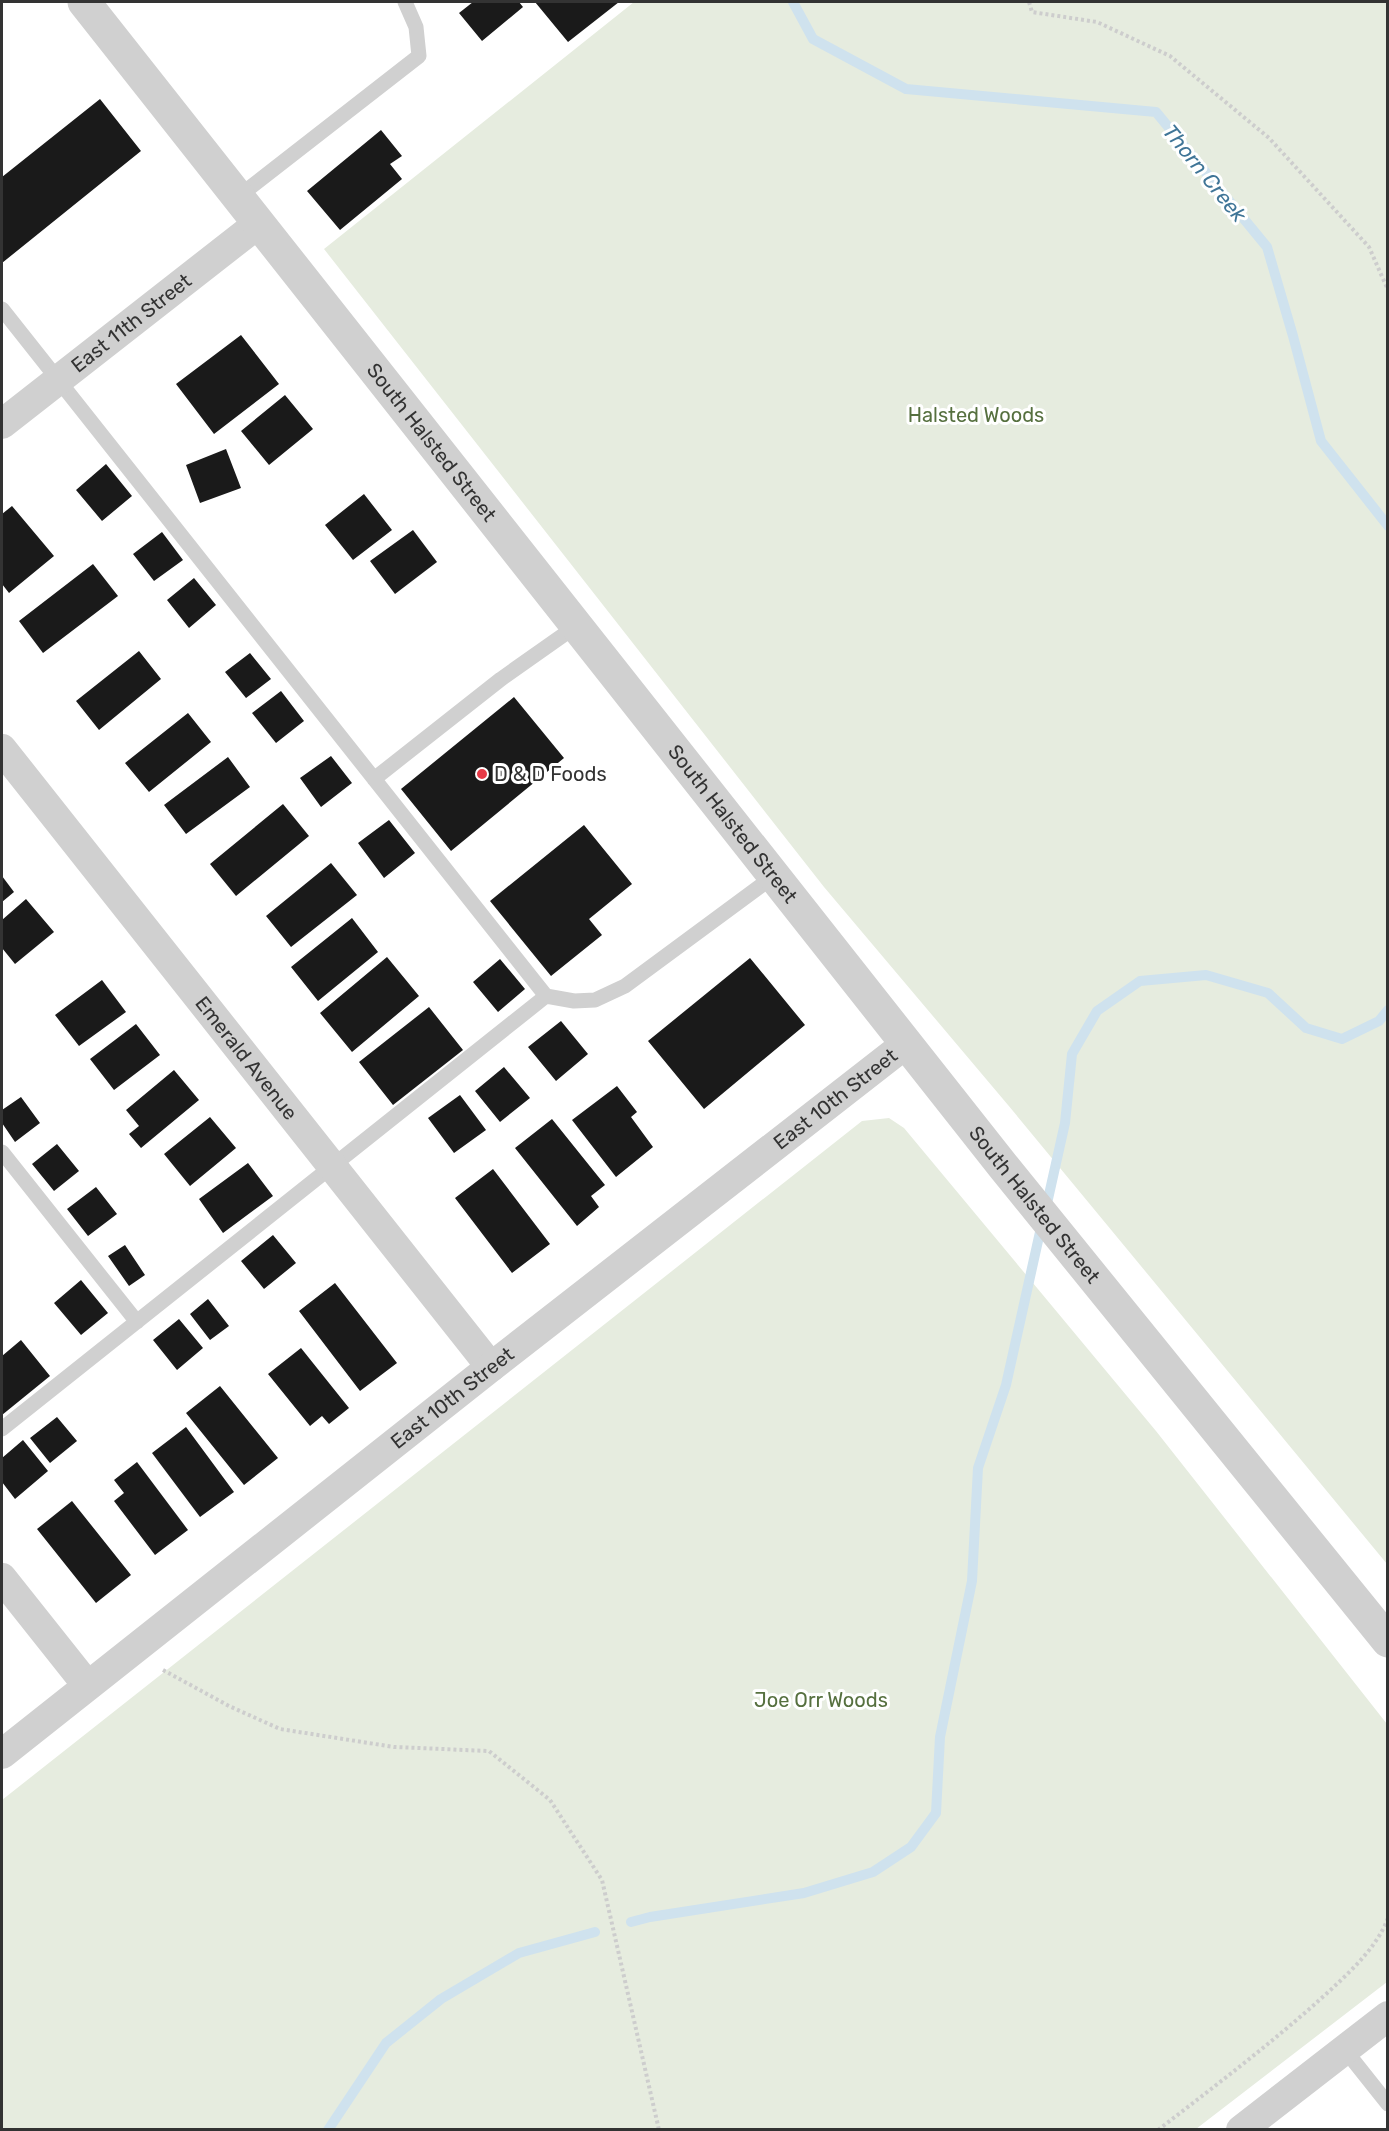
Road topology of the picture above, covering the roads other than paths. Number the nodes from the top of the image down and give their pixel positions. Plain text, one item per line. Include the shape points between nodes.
1 (84, 2) edge
2 (405, 2) edge
3 (238, 197) junction
4 (258, 223) junction
5 (2, 309) edge
6 (57, 380) junction
7 (2, 423) edge
8 (576, 626) junction
9 (2, 750) edge
10 (374, 779) junction
11 (774, 876) junction
12 (546, 996) junction
13 (906, 1043) junction
14 (2, 1152) edge
15 (332, 1166) junction
16 (137, 1322) junction
17 (491, 1367) junction
18 (2, 1430) edge
19 (2, 1578) edge
20 (1388, 1641) edge
21 (87, 1685) junction
22 (2, 1754) edge
23 (1388, 2016) edge
24 (1345, 2050) junction
25 (1388, 2104) edge
26 (1241, 2130) edge

1 - 3 street, South Halsted Street
2 - 3 lane via 416,27 419,56
3 - 4 street, South Halsted Street
4 - 6 street, East 11th Street
4 - 8 street, South Halsted Street
5 - 6 lane
6 - 7 street, East 11th Street
6 - 10 lane
8 - 10 lane via 501,679
8 - 11 street, South Halsted Street
9 - 15 street, Emerald Avenue
10 - 12 lane
11 - 12 lane via 625,986 595,1000
11 - 13 street, South Halsted Street
12 - 15 lane
13 - 17 street, East 10th Street
13 - 20 street, South Halsted Street
14 - 16 lane
15 - 16 lane
15 - 17 street, Emerald Avenue
16 - 18 lane
17 - 21 street, East 10th Street
19 - 21 street
21 - 22 street, East 10th Street
23 - 24 street
24 - 25 lane
24 - 26 street

